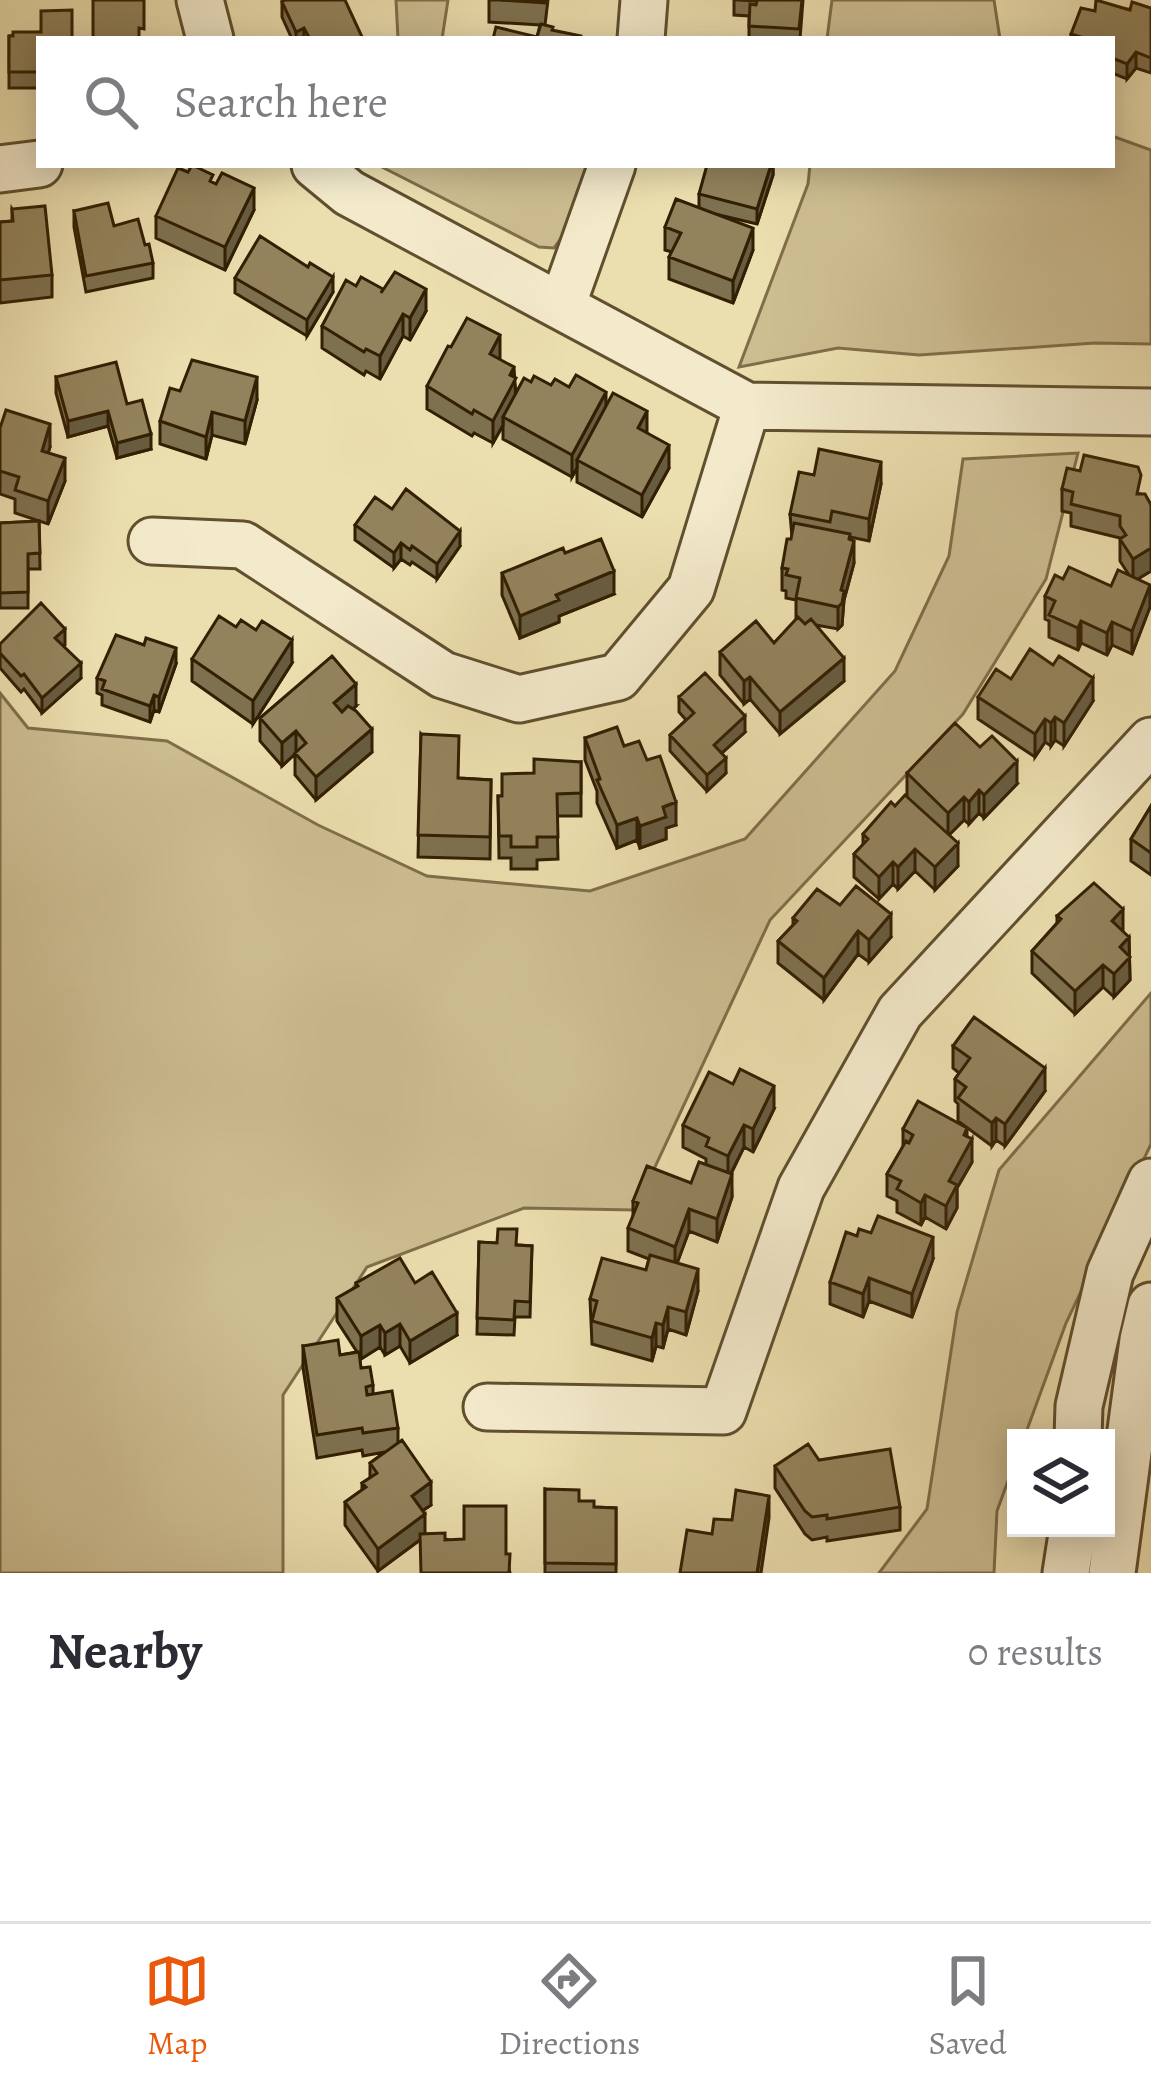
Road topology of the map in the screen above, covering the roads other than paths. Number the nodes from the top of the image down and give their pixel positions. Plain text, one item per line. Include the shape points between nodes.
1 (200, 0) edge
2 (644, 0) edge
3 (209, 36) edge
4 (641, 36) edge
5 (36, 164) edge
6 (319, 168) edge
7 (611, 168) edge
8 (0, 169) edge
9 (562, 306) junction
10 (748, 406) junction
11 (1151, 412) edge
12 (152, 541) dead end
13 (1151, 741) edge
14 (1151, 1182) edge
15 (1151, 1306) edge
16 (488, 1407) dead end
17 (1078, 1429) edge
18 (1071, 1537) edge
19 (1066, 1573) edge
20 (1112, 1573) edge

1 - 3 street
2 - 4 street
5 - 8 street
6 - 9 street via 349,193
7 - 9 street
9 - 10 street
10 - 11 street
10 - 12 street via 691,589 619,677 519,699 443,675 243,545
13 - 16 street via 900,1012 802,1188 723,1412
14 - 17 street via 1110,1273
15 - 20 street
18 - 19 street

